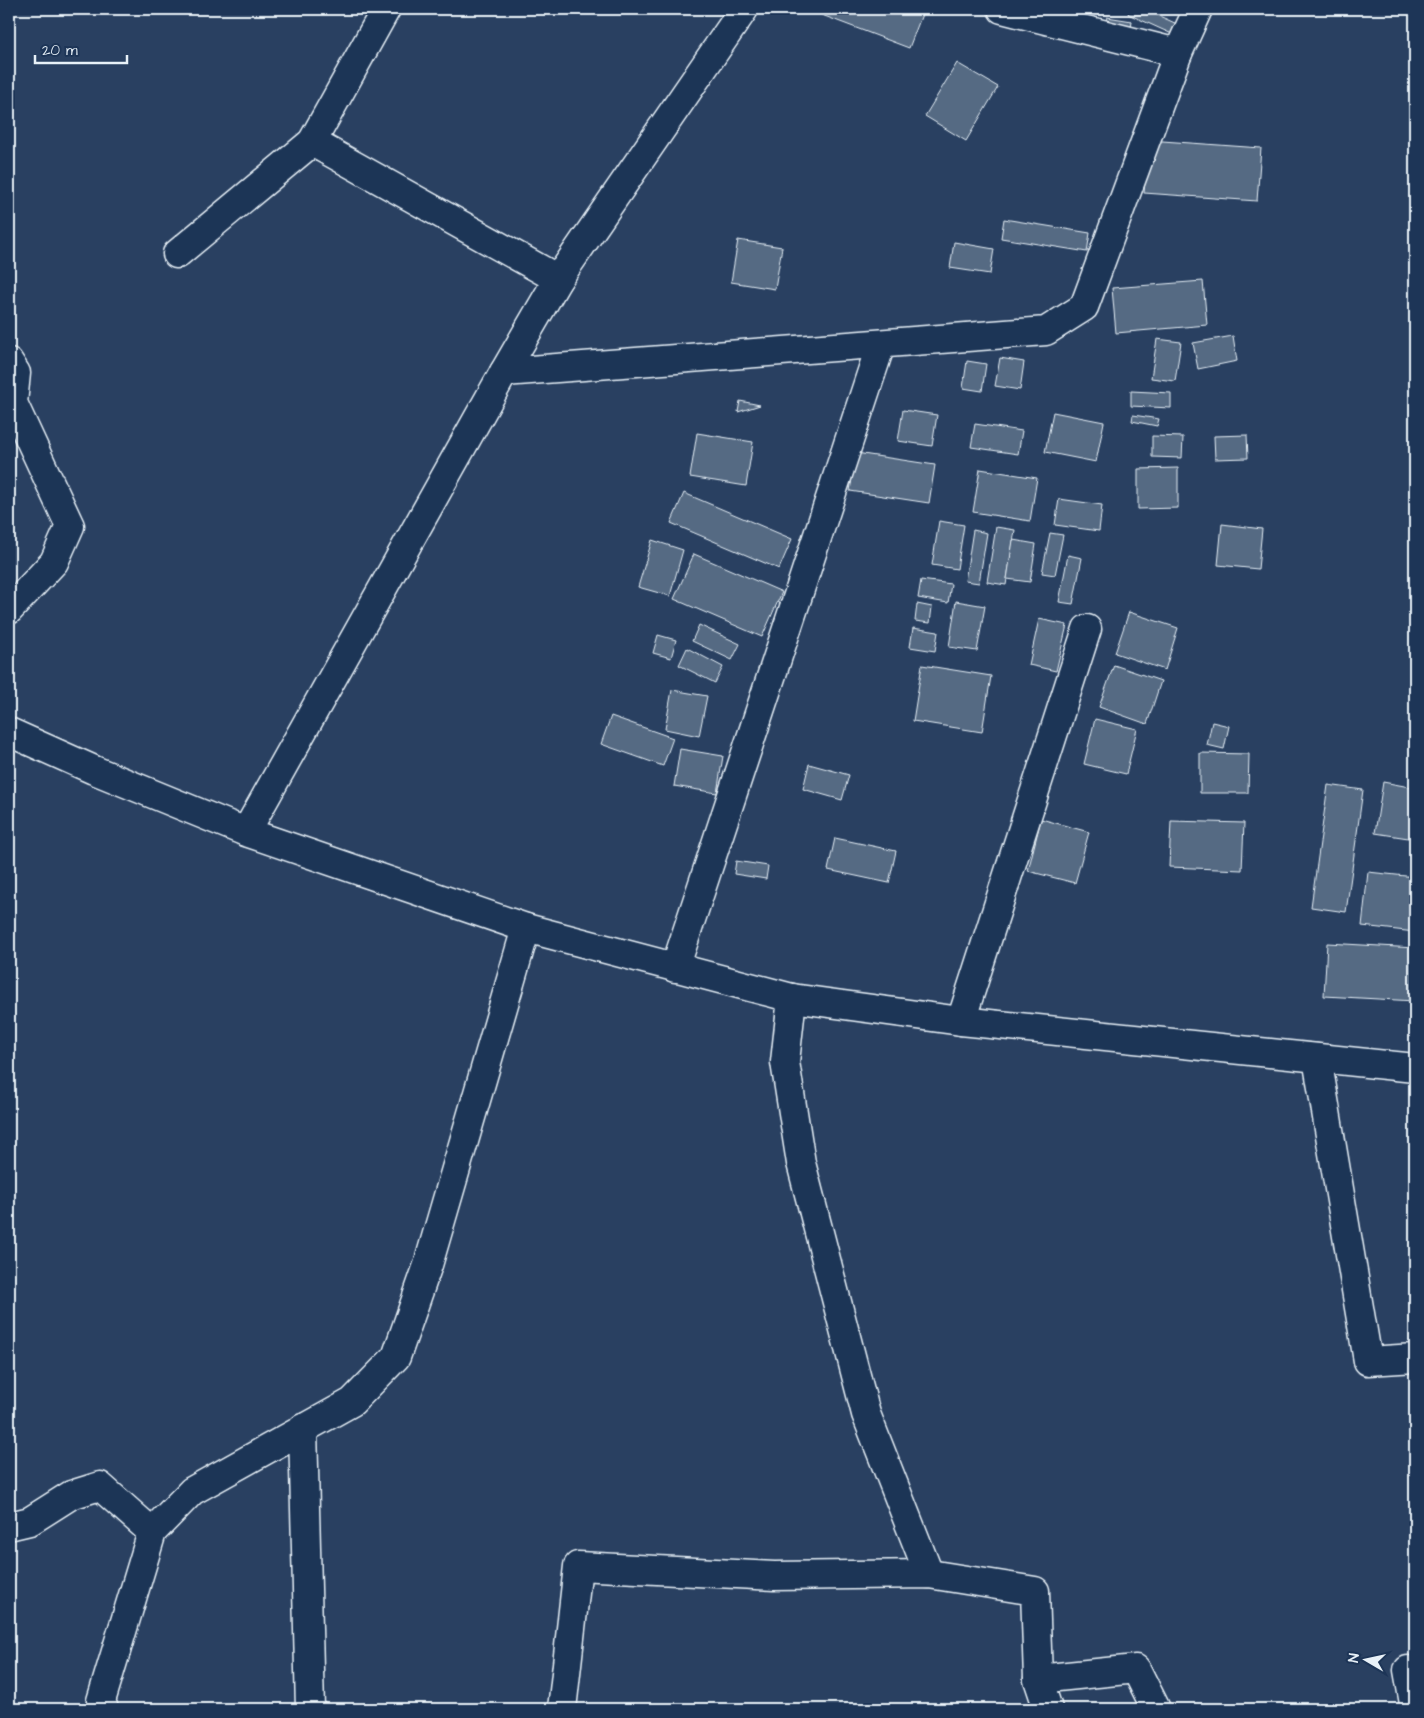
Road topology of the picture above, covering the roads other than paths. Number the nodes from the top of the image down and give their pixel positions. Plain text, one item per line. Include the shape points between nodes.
1 (386, 9) edge
2 (1002, 9) edge
3 (1198, 9) edge
4 (735, 12) edge
5 (1178, 54) junction
6 (312, 142) junction
7 (177, 254) dead end
8 (558, 279) junction
9 (881, 344) junction
10 (9, 362) edge
11 (504, 372) junction
12 (9, 610) edge
13 (1087, 629) dead end
14 (9, 732) edge
15 (246, 832) junction
16 (526, 928) junction
17 (675, 968) junction
18 (792, 998) junction
19 (961, 1021) junction
20 (1316, 1058) junction
21 (1415, 1068) edge
22 (1415, 1358) edge
23 (303, 1428) junction
24 (9, 1526) edge
25 (152, 1532) junction
26 (929, 1574) junction
27 (1408, 1670) dead end
28 (1038, 1679) junction
29 (104, 1709) edge
30 (310, 1709) edge
31 (562, 1709) edge
32 (1048, 1709) edge
33 (1156, 1709) edge
34 (1415, 1709) edge

1 - 6 street
2 - 5 street
3 - 5 street
4 - 8 street
5 - 9 street via 1084,308 1046,331
6 - 7 street
6 - 8 street
8 - 11 street
9 - 11 street
9 - 17 street
10 - 12 street via 16,373 13,403 70,526 54,562
11 - 15 street
13 - 19 street
14 - 15 street
15 - 16 street
16 - 17 street
16 - 23 street via 428,1265 396,1357 352,1402
17 - 18 street
18 - 19 street
18 - 26 street via 786,1062 801,1163 866,1414
19 - 20 street
20 - 21 street
20 - 22 street via 1368,1361
23 - 25 street via 192,1491
23 - 30 street
24 - 25 street via 30,1521 71,1495 100,1486
25 - 29 street via 102,1701
26 - 28 street via 1035,1591
26 - 31 street via 774,1576 578,1566
27 - 34 street
28 - 32 street
28 - 33 street via 1136,1669

